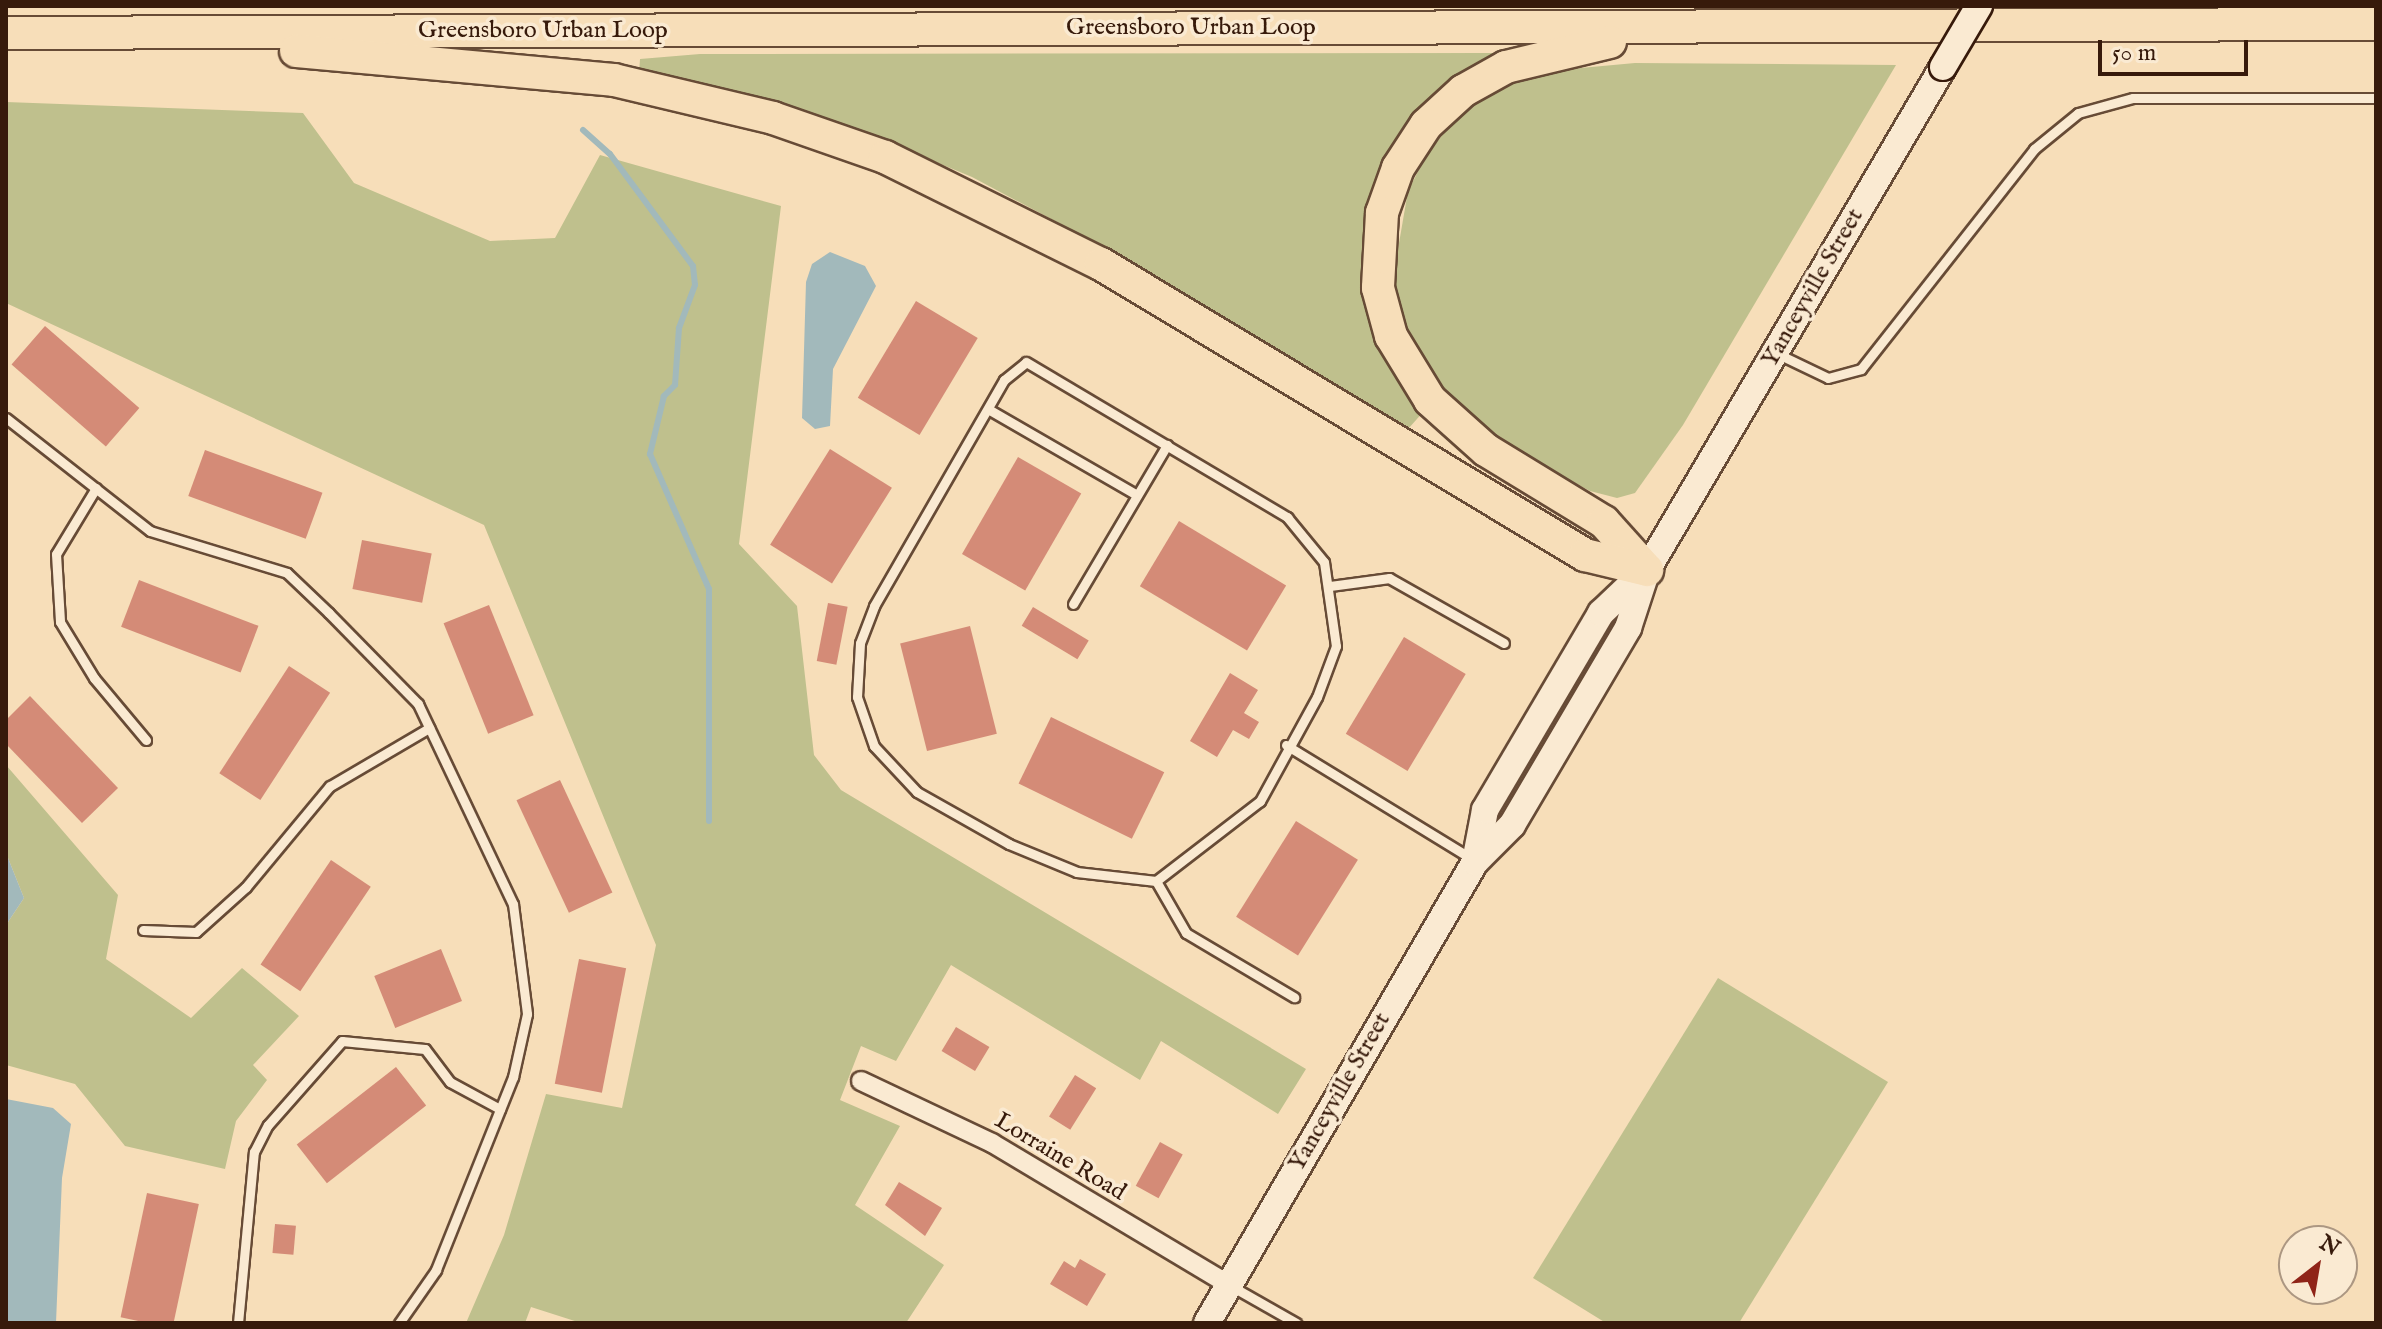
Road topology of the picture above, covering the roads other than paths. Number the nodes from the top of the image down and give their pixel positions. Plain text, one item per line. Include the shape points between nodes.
1 (1979, 6) edge
2 (2376, 24) edge
3 (1692, 27) junction
4 (22, 33) edge
5 (2376, 98) edge
6 (1775, 352) junction
7 (988, 409) junction
8 (6, 418) edge
9 (1167, 445) junction
10 (96, 488) junction
11 (1137, 495) junction
12 (1647, 570) junction
13 (1330, 586) junction
14 (1073, 604) dead end
15 (1504, 643) dead end
16 (429, 728) junction
17 (146, 740) dead end
18 (1286, 745) junction
19 (1475, 862) junction
20 (1156, 881) junction
21 (143, 930) dead end
22 (1294, 997) dead end
23 (861, 1081) dead end
24 (500, 1109) junction
25 (1228, 1284) junction
26 (238, 1323) edge
27 (399, 1323) edge
28 (1207, 1323) edge
29 (1296, 1323) edge

1 - 6 main road, Yanceyville Street, bridge
2 - 3 highway, Greensboro Urban Loop
3 - 4 highway, Greensboro Urban Loop
3 - 12 highway via 1529,58 1463,91 1411,146 1389,190 1378,237 1378,288 1391,336 1430,400 1486,450 1604,522
4 - 12 highway via 564,72 665,89 828,135 940,180 1063,243 1585,555
5 - 6 lane via 2133,98 2078,113 2034,149 1861,369 1828,378
6 - 12 main road, Yanceyville Street
7 - 9 lane via 1004,380 1026,362
7 - 11 lane
7 - 20 lane via 874,606 860,643 857,697 874,746 917,792 1009,844 1077,872
8 - 10 lane
9 - 11 lane
9 - 13 lane via 1287,517 1324,562
10 - 16 lane via 150,531 287,573 418,704
10 - 17 lane via 56,554 60,622 94,678
11 - 14 lane
12 - 19 main road, Yanceyville Street via 1628,628 1512,825
13 - 15 lane via 1389,578
13 - 18 lane via 1336,646 1317,697
16 - 21 lane via 330,786 246,887 196,932
16 - 24 lane via 513,904 527,1014
18 - 19 lane
18 - 20 lane via 1260,801
19 - 25 main road, Yanceyville Street
20 - 22 lane via 1186,933
23 - 25 street, Lorraine Road via 992,1143
24 - 26 lane via 450,1082 425,1049 342,1041 268,1125 254,1152
24 - 27 lane via 436,1270
25 - 28 main road, Yanceyville Street
25 - 29 lane

